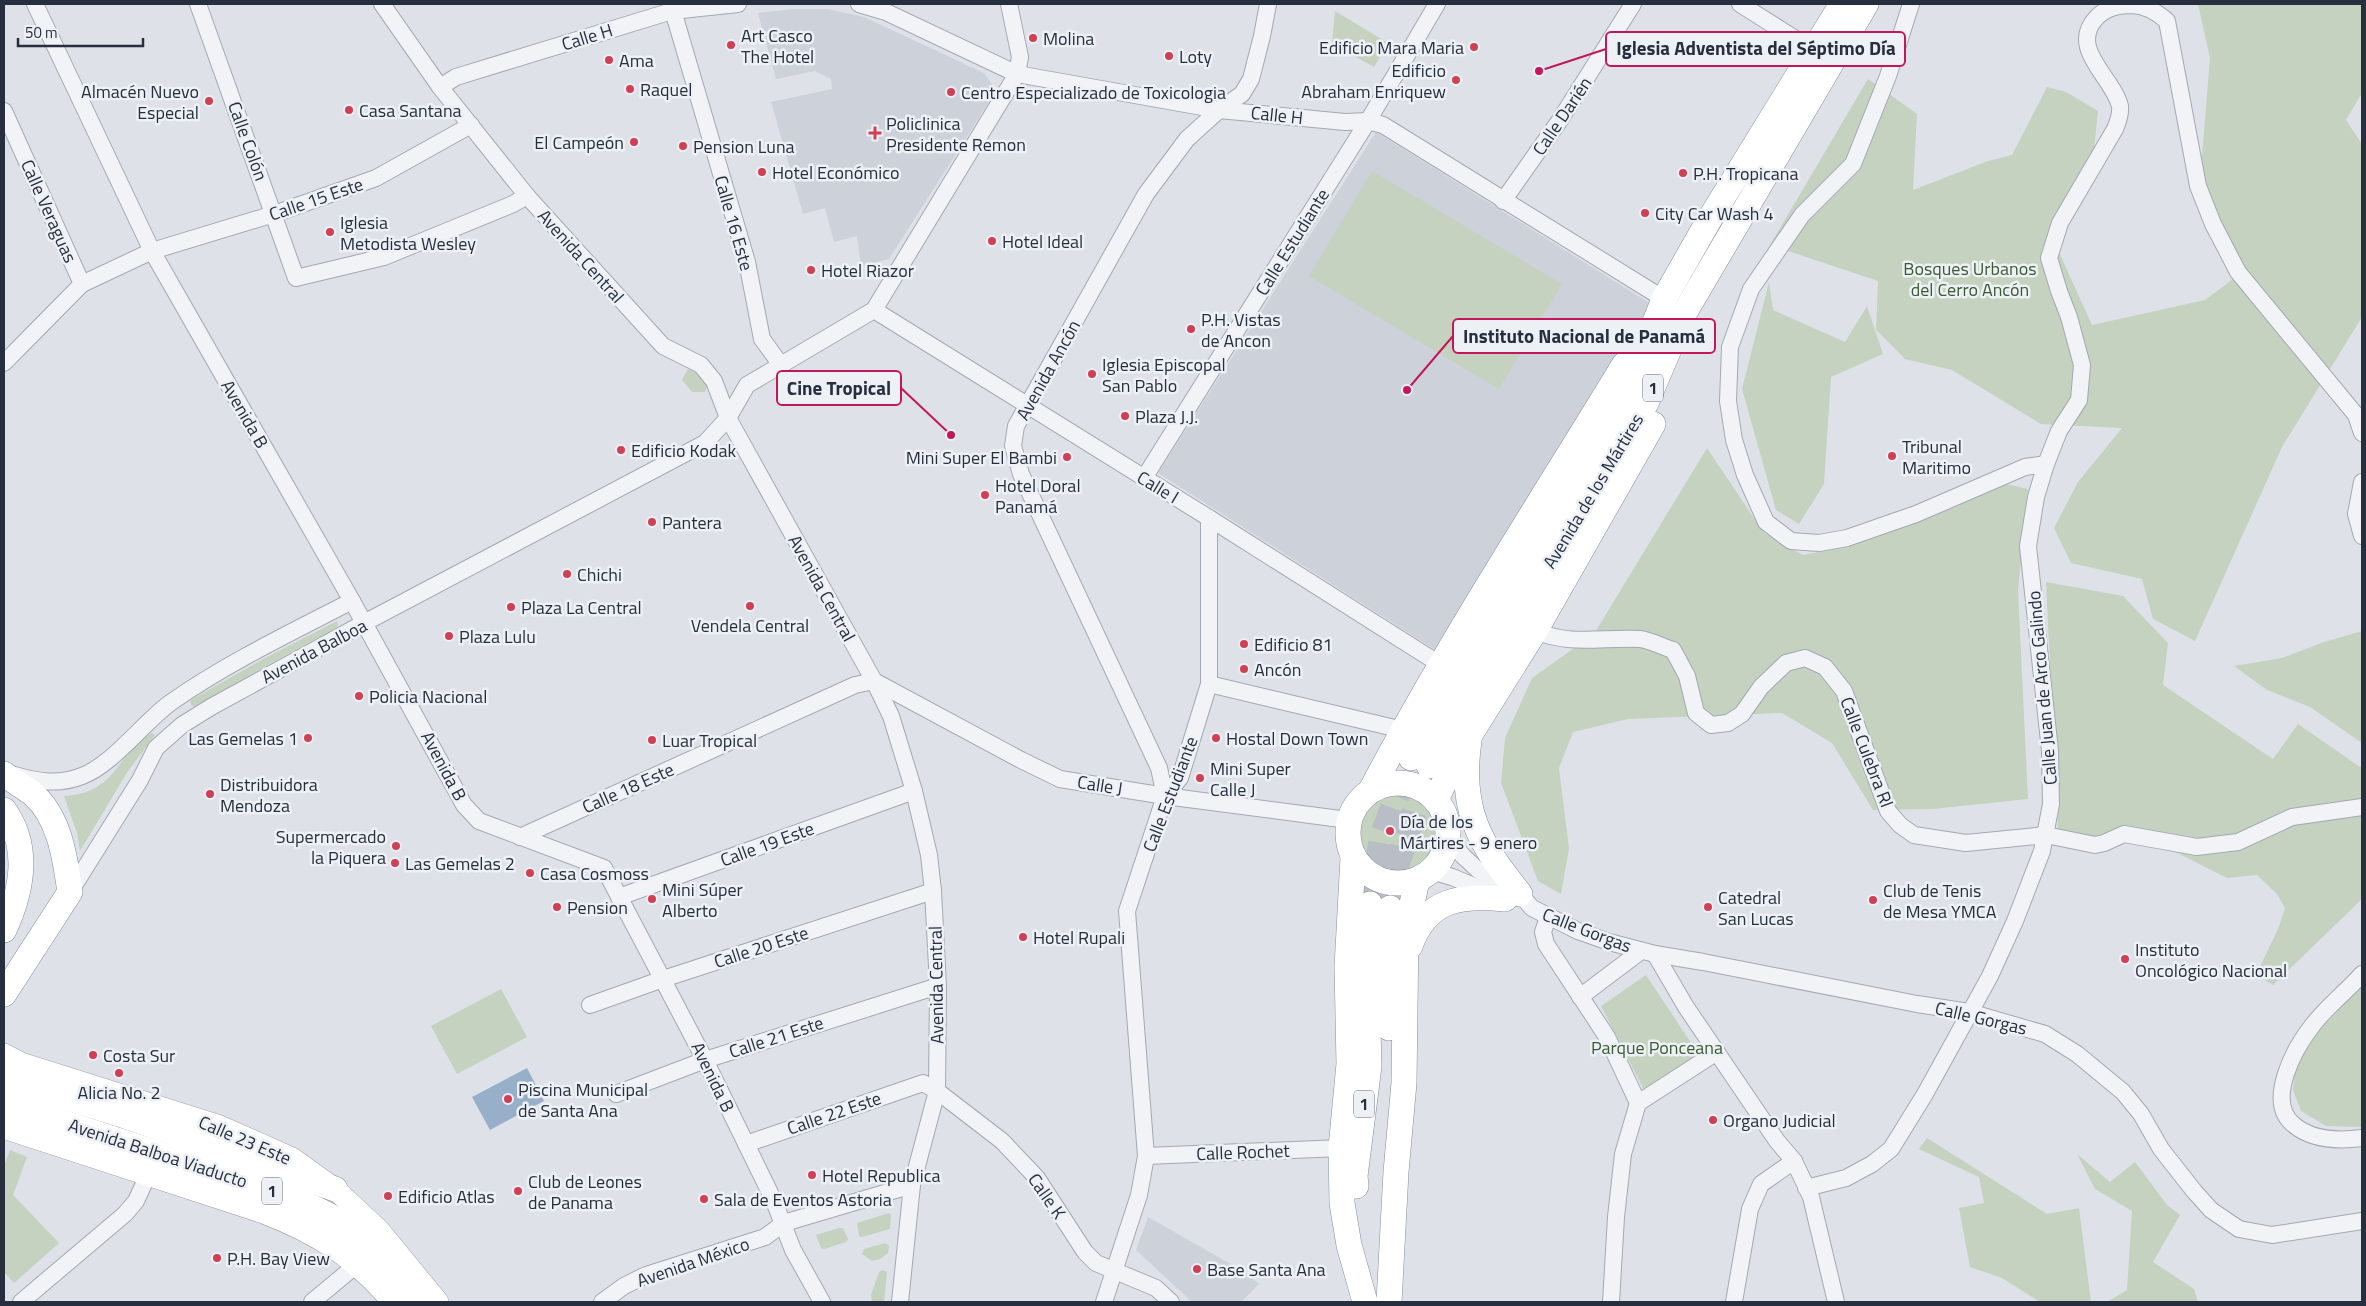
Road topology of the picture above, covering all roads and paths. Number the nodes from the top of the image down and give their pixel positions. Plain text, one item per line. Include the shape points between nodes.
1 (35, 4) edge
2 (198, 4) edge
3 (382, 4) edge
4 (738, 4) edge
5 (859, 4) edge
6 (1009, 4) edge
7 (1268, 4) edge
8 (1438, 4) edge
9 (1634, 4) edge
10 (1740, 4) edge
11 (1842, 4) edge
12 (1866, 4) edge
13 (1911, 4) edge
14 (671, 7) edge
15 (1813, 50) junction
16 (1017, 74) junction
17 (440, 87) junction
18 (1219, 110) junction
19 (4, 111) edge
20 (1368, 121) junction
21 (472, 126) junction
22 (526, 196) junction
23 (1504, 201) junction
24 (274, 214) junction
25 (1724, 246) junction
26 (152, 251) junction
27 (82, 284) junction
28 (1664, 299) junction
29 (874, 310) junction
30 (4, 363) edge
31 (781, 365) junction
32 (1028, 406) junction
33 (728, 418) junction
34 (2362, 433) edge
35 (2046, 464) junction
36 (1144, 478) junction
37 (2362, 482) edge
38 (1209, 518) junction
39 (2362, 536) edge
40 (352, 601) junction
41 (364, 624) junction
42 (1535, 631) junction
43 (1441, 665) junction
44 (874, 681) junction
45 (1209, 684) junction
46 (1403, 730) junction
47 (138, 732) junction
48 (1470, 734) junction
49 (156, 748) junction
50 (4, 772) edge
51 (1371, 790) junction
52 (914, 791) junction
53 (1165, 796) junction
54 (1436, 800) junction
55 (2362, 808) edge
56 (4, 810) edge
57 (1348, 820) junction
58 (2046, 835) junction
59 (520, 837) junction
60 (1448, 837) junction
61 (1354, 858) junction
62 (1424, 876) junction
63 (933, 891) junction
64 (70, 892) junction
65 (620, 897) junction
66 (1518, 899) junction
67 (1548, 917) junction
68 (4, 930) edge
69 (1648, 953) junction
70 (1406, 960) junction
71 (2362, 974) edge
72 (663, 979) junction
73 (938, 986) junction
74 (4, 994) edge
75 (1580, 997) junction
76 (590, 1005) dead end
77 (1969, 1012) junction
78 (1717, 1052) junction
79 (705, 1060) junction
80 (8, 1066) edge
81 (930, 1087) junction
82 (616, 1094) dead end
83 (4, 1103) edge
84 (1638, 1103) junction
85 (4, 1126) edge
86 (4, 1130) edge
87 (2362, 1138) edge
88 (746, 1144) junction
89 (1341, 1148) junction
90 (1146, 1156) junction
91 (1794, 1161) junction
92 (147, 1177) junction
93 (912, 1185) junction
94 (1806, 1188) junction
95 (335, 1189) junction
96 (2362, 1221) edge
97 (784, 1223) junction
98 (355, 1266) junction
99 (1114, 1273) junction
100 (21, 1302) edge
101 (312, 1302) edge
102 (386, 1302) edge
103 (395, 1302) edge
104 (424, 1302) edge
105 (438, 1302) edge
106 (602, 1302) edge
107 (822, 1302) edge
108 (900, 1302) edge
109 (1104, 1302) edge
110 (1171, 1302) edge
111 (1365, 1302) edge
112 (1374, 1302) edge
113 (1389, 1302) edge
114 (1612, 1302) edge
115 (1734, 1302) edge
116 (1836, 1302) edge

1 - 26 street, Avenida B
2 - 24 street, Calle Colón
3 - 17 street, Avenida Central
4 - 14 street, Calle H
5 - 16 street, Calle H via 886,12
6 - 16 street via 1020,57
7 - 18 street, Avenida Ancón via 1251,79 1242,94
8 - 20 street, Calle Estudiante
9 - 23 street, Calle Darién
10 - 15 street
11 - 15 highway, Avenida de los Mártires / 1
12 - 25 highway, Avenida de los Mártires / 1
13 - 35 street via 1888,76 1853,164 1802,215 1751,289 1730,347 1728,401 1734,440 1766,522 1791,541 1820,543 1847,538 1916,514 2025,467
14 - 17 street, Calle H via 456,77
14 - 31 street, Calle 16 Este via 747,262 762,338
15 - 28 highway, Avenida de los Mártires / 1
16 - 18 street, Calle H
16 - 29 street
17 - 21 street, Avenida Central
18 - 20 street, Calle H via 1345,122
18 - 32 street, Avenida Ancón via 1187,138 1146,194
19 - 27 street, Calle Veraguas
20 - 23 street, Calle H via 1383,125
20 - 36 street, Calle Estudiante
21 - 22 street, Avenida Central
21 - 24 street, Calle 15 Este via 376,178
22 - 24 street, Calle Colón via 384,258 296,278
22 - 33 street, Avenida Central via 663,346 701,365 714,381
23 - 28 street, Calle H
24 - 26 street, Calle 15 Este
25 - 28 highway, Avenida de los Mártires / 1 via 1685,312 1646,403 1420,762 1502,602 1598,448 1631,383
25 - 42 highway via 1664,402 1631,466
26 - 27 street, Calle 15 Este
26 - 40 street, Avenida B
27 - 30 street
28 - 43 highway
29 - 31 street
29 - 32 street, Calle I
31 - 33 street via 747,386
32 - 36 street, Calle I
32 - 53 street, Avenida Ancón via 1016,426 1013,446 1021,474 1159,768
33 - 41 street, Avenida Balboa via 705,442
33 - 44 street, Avenida Central
34 - 35 street, Calle Juan de Arco Galindo via 2356,415 2238,272 2213,224 2198,186 2166,21 2157,12 2141,6 2122,5 2104,10 2092,22 2087,36 2089,52 2120,106 2120,117 2060,222 2049,258 2082,365 2079,400 2059,431
35 - 58 street, Calle Juan de Arco Galindo via 2036,497 2028,546 2050,751 2051,804
36 - 38 street, Calle I
37 - 39 street via 2356,514
38 - 43 street, Calle I
38 - 45 street, Calle Estudiante
40 - 41 street, Avenida B
40 - 47 street, Avenida Balboa via 210,677 168,704
41 - 49 street, Avenida Balboa via 211,707 182,725
41 - 59 street, Avenida B via 464,805 478,821
42 - 48 highway
42 - 58 street, Calle Culebra Rl via 1568,641 1642,639 1673,650 1687,676 1696,713 1711,725 1728,723 1742,714 1761,686 1786,663 1805,658 1825,667 1844,690 1888,811 1900,825 1914,834 1966,843
43 - 46 highway
44 - 52 street, Avenida Central via 891,716
44 - 53 street, Calle J via 1060,779
44 - 59 street, Calle 18 Este via 856,685
45 - 46 street
45 - 53 street, Calle Estudiante via 1180,778
46 - 51 highway
47 - 49 street via 157,723 164,736
47 - 50 street, Avenida Balboa via 84,776 60,783 34,781
48 - 54 highway
48 - 66 highway via 1466,782 1469,806 1476,829
49 - 64 street, Avenida Balboa via 140,780
50 - 64 highway via 34,795 50,816 60,838
51 - 54 highway via 1384,784 1406,784 1426,791
51 - 57 highway via 1360,799
52 - 63 street, Avenida Central via 929,855
52 - 65 street, Calle 19 Este
53 - 57 street, Calle J
53 - 90 street, Calle Estudiante via 1128,911
54 - 60 highway via 1446,818
55 - 58 street, Calle Culebra Rl via 2292,818 2238,842 2197,846 2124,834 2095,845
56 - 68 highway via 15,828 22,866 14,908
57 - 61 highway via 1348,846
58 - 77 street, Calle Juan de Arco Galindo via 2015,921 1990,976
59 - 65 street, Avenida B via 604,868
60 - 62 highway via 1440,861
60 - 66 street, Calle Gorgas via 1478,870
61 - 62 highway via 1362,870 1374,878 1395,883
61 - 89 highway via 1347,967 1349,1064
62 - 66 street, Calle Gorgas via 1452,877
62 - 70 highway via 1407,924
63 - 72 street, Calle 20 Este
63 - 73 street, Avenida Central
64 - 74 highway, Avenida Balboa
65 - 72 street, Avenida B
66 - 67 street, Calle Gorgas
66 - 70 highway via 1461,898 1440,905 1425,916 1414,934
67 - 69 street, Calle Gorgas
67 - 75 street via 1544,932 1546,944
69 - 75 street
69 - 77 street, Calle Gorgas
69 - 78 street
70 - 113 highway via 1404,1082
71 - 87 street via 2312,1026 2290,1062 2281,1092 2286,1115 2303,1133 2340,1141
72 - 76 street, Calle 20 Este
72 - 79 street, Avenida B
73 - 79 street, Calle 21 Este
73 - 81 street, Avenida Central
75 - 84 street via 1607,1037
77 - 94 street, Calle Juan de Arco Galindo via 1891,1149 1846,1178
77 - 96 street, Calle Gorgas via 2045,1034 2077,1054 2123,1092 2194,1192 2211,1210 2239,1229 2272,1235
78 - 84 street
78 - 91 street
79 - 82 street, Calle 21 Este
79 - 88 street, Avenida B
80 - 95 highway via 118,1114
80 - 95 main road, Calle 23 Este via 220,1126 292,1158
81 - 88 street, Calle 22 Este
81 - 93 street, Avenida Central
81 - 99 street, Calle K via 1002,1141 1037,1178 1084,1252 1096,1264
83 - 104 highway, Avenida Balboa Viaducto / 1 via 312,1207 348,1227 373,1246
84 - 114 street via 1623,1154
85 - 103 highway, Avenida Balboa Viaducto / 1 via 300,1224 360,1264
86 - 92 main road, 1
88 - 97 street, Avenida B
89 - 90 street, Calle Rochet
89 - 111 highway via 1344,1220
90 - 99 street, Calle Estudiante via 1139,1195
91 - 94 street
91 - 115 street via 1761,1184 1750,1209
92 - 98 main road, 1 via 292,1226 322,1242
92 - 100 street via 136,1201 125,1214
93 - 97 street, Avenida México
93 - 108 street, Avenida Central
94 - 116 street via 1811,1197
95 - 105 main road, Calle 23 Este via 379,1230
97 - 106 street, Avenida México via 765,1237 646,1275
97 - 107 street, Avenida B via 793,1250
98 - 101 street
98 - 102 main road, 1
99 - 109 street, Calle Estudiante
99 - 110 street, Calle K via 1156,1288
112 - 113 highway, 1 via 1362,1237 1356,1176 1369,1066 1366,951 1380,906 1387,949 1390,1071 1379,1169 1380,1234

